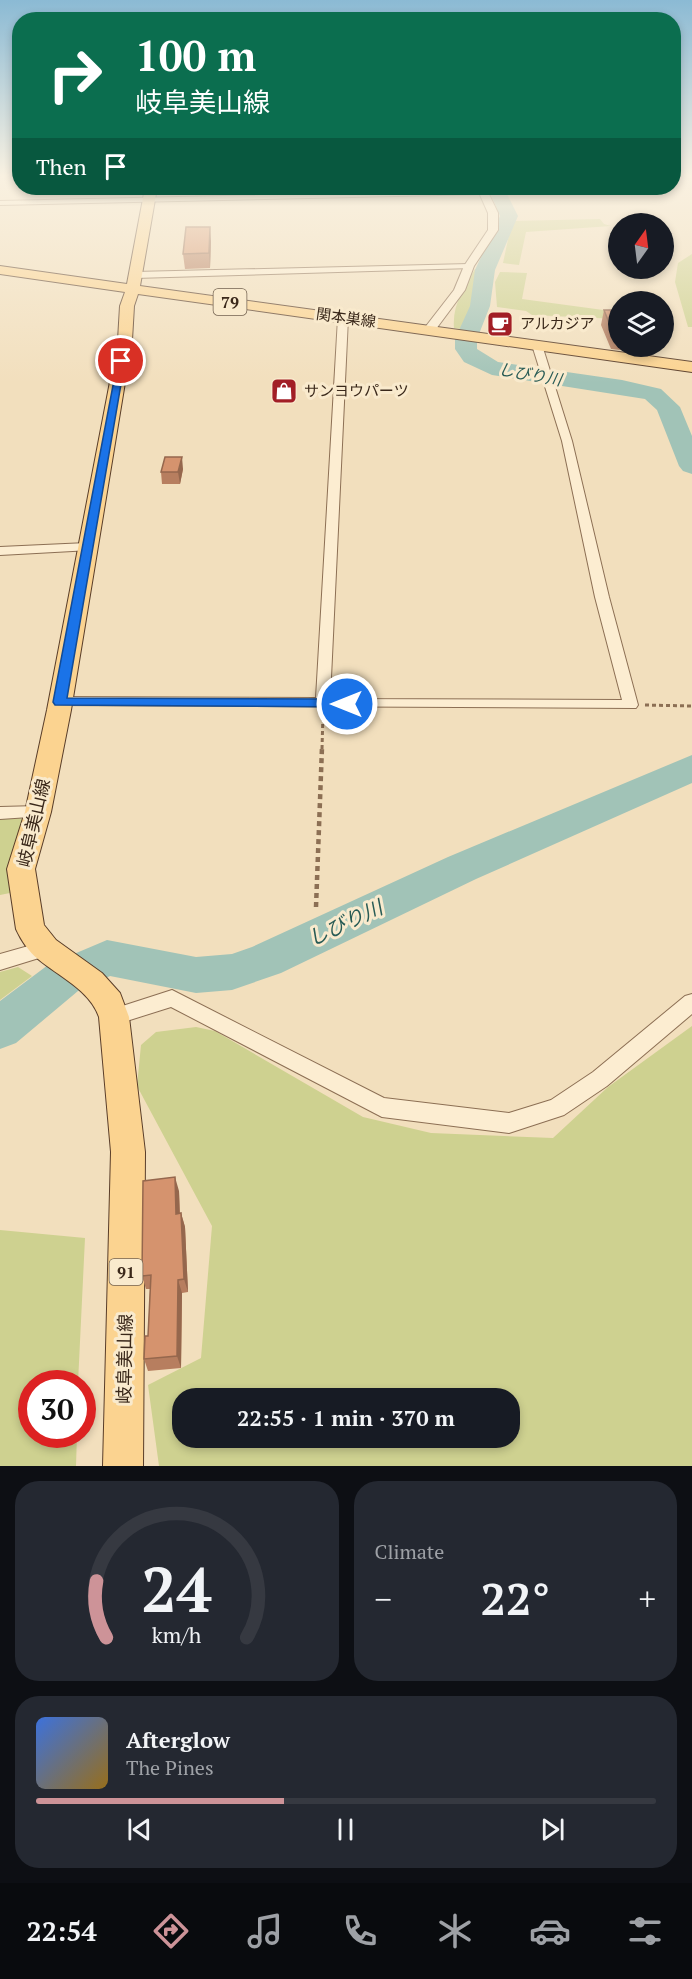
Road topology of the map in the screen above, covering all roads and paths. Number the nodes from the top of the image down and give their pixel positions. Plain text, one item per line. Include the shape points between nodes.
1 (141, 245) edge
2 (483, 245) edge
3 (469, 266) junction
4 (0, 270) edge
5 (134, 282) junction
6 (343, 318) junction
7 (429, 330) junction
8 (537, 345) junction
9 (692, 367) edge
10 (87, 547) junction
11 (0, 551) edge
12 (60, 702) junction
13 (323, 703) junction
14 (631, 705) junction
15 (692, 706) edge
16 (38, 812) junction
17 (0, 813) edge
18 (316, 907) dead end
19 (46, 950) junction
20 (0, 962) edge
21 (692, 1002) edge
22 (114, 1017) junction
23 (123, 1466) edge

1 - 5 main road, 岐阜美山線 / 91
2 - 3 street
3 - 5 street
3 - 7 street via 459,290
4 - 5 main road, 関本巣線 / 79
5 - 6 main road, 関本巣線 / 79
5 - 10 main road, 岐阜美山線 / 91
6 - 7 main road, 関本巣線 / 79
6 - 13 street
7 - 8 main road, 関本巣線 / 79
8 - 9 main road, 関本巣線 / 79
8 - 14 street via 567,441
10 - 11 street
10 - 12 main road, 岐阜美山線 / 91
12 - 13 street
12 - 16 main road, 岐阜美山線 / 91
13 - 14 street
13 - 18 path
14 - 15 path
16 - 17 street
16 - 19 main road, 岐阜美山線 / 91 via 21,869 30,929
19 - 20 street
19 - 22 main road, 岐阜美山線 / 91 via 91,982 109,1002
21 - 22 street via 583,1091 557,1108 509,1123 382,1107 172,998
22 - 23 main road, 岐阜美山線 / 91 via 128,1152

